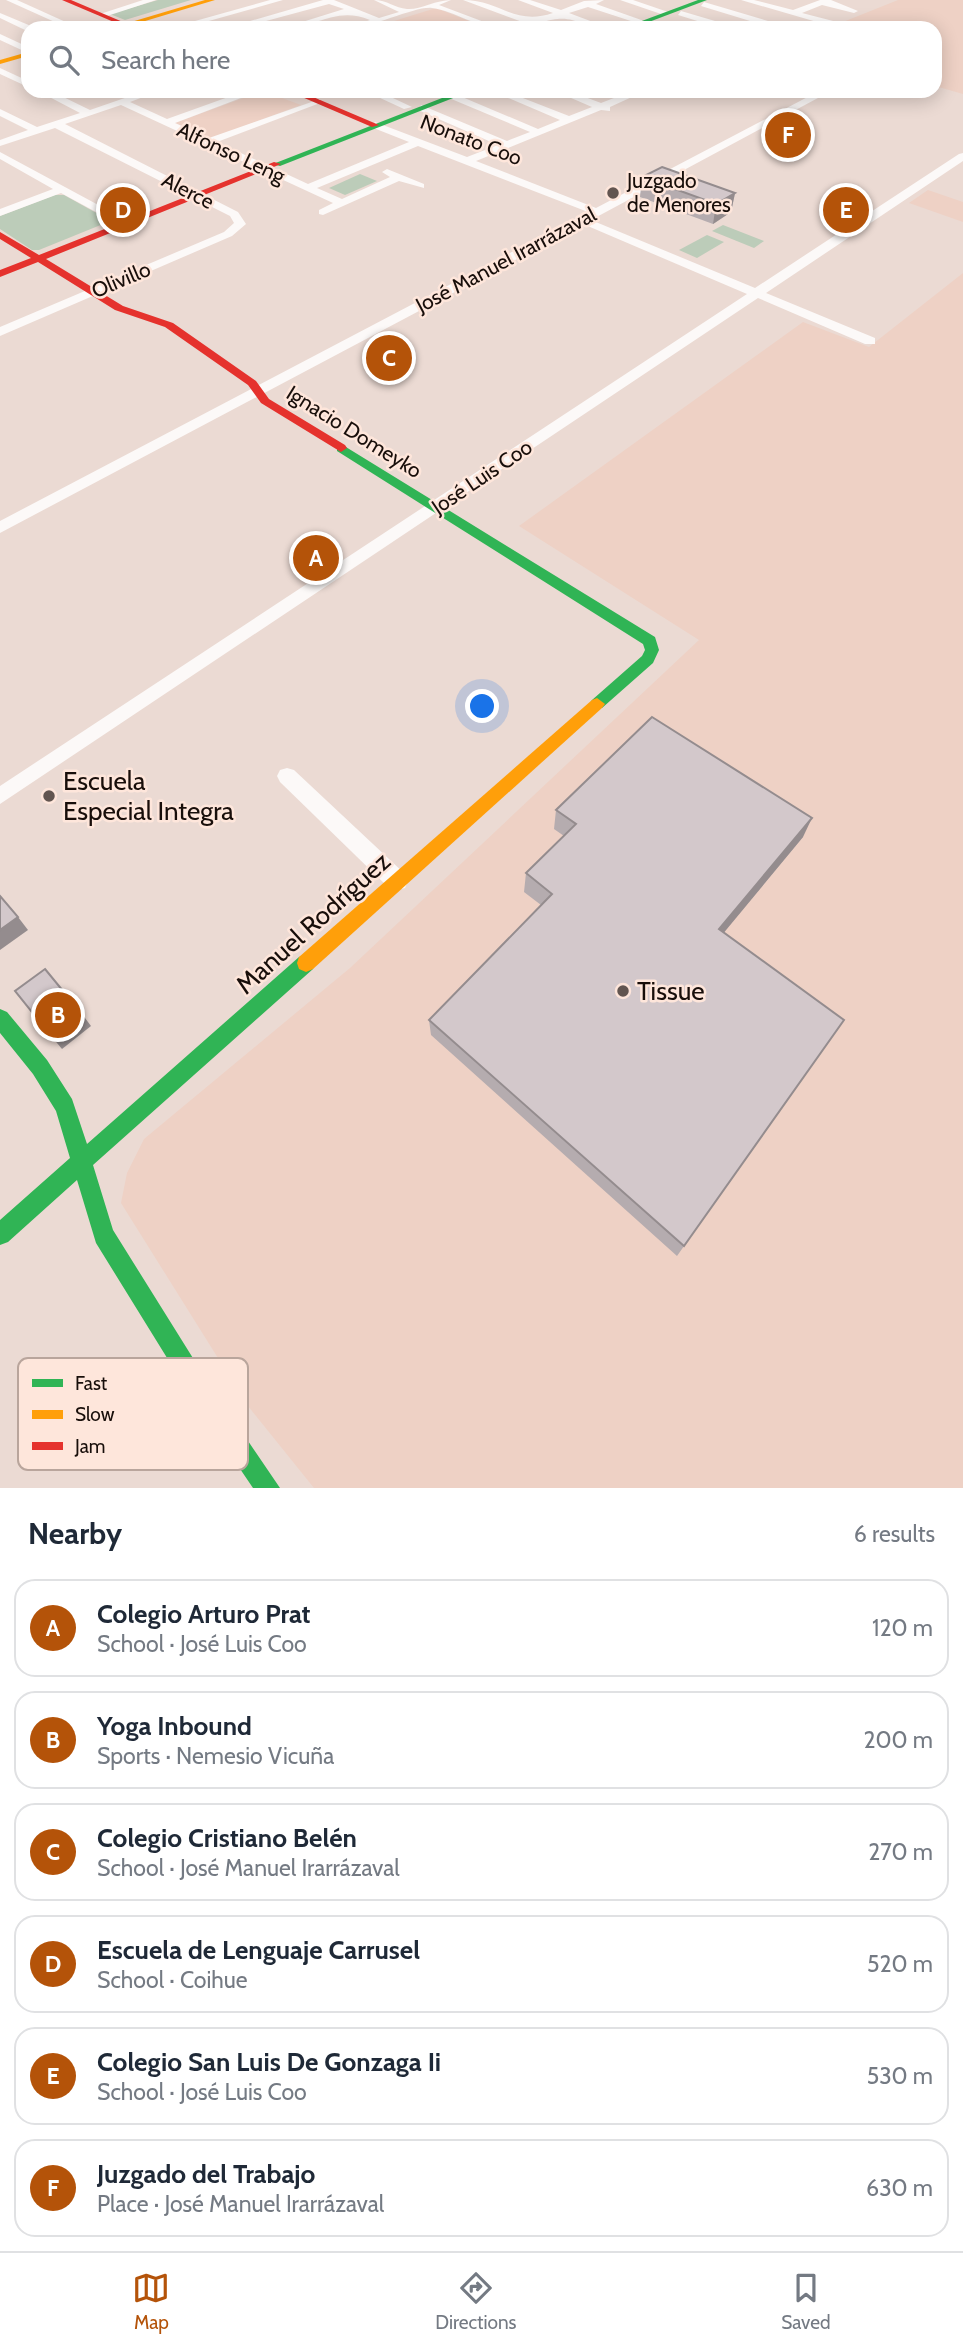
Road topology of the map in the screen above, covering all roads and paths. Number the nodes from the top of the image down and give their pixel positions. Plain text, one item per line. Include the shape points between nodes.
1 (10, 0) edge
2 (66, 0) edge
3 (152, 0) edge
4 (279, 0) edge
5 (364, 0) edge
6 (377, 0) edge
7 (446, 0) edge
8 (467, 0) edge
9 (522, 0) edge
10 (574, 0) edge
11 (600, 0) edge
12 (624, 0) edge
13 (745, 0) edge
14 (775, 0) edge
15 (204, 1) edge
16 (328, 1) edge
17 (824, 1) edge
18 (431, 3) edge
19 (587, 4) junction
20 (763, 5) junction
21 (346, 8) junction
22 (854, 11) dead end
23 (407, 12) junction
24 (676, 12) edge
25 (96, 13) edge
26 (561, 13) junction
27 (794, 13) junction
28 (0, 15) edge
29 (225, 15) junction
30 (818, 19) junction
31 (378, 20) junction
32 (59, 21) edge
33 (113, 21) edge
34 (140, 21) edge
35 (201, 21) edge
36 (239, 21) edge
37 (257, 21) edge
38 (308, 21) edge
39 (375, 21) edge
40 (476, 21) edge
41 (527, 21) edge
42 (539, 21) edge
43 (584, 21) edge
44 (648, 21) edge
45 (706, 21) edge
46 (736, 21) edge
47 (813, 21) edge
48 (824, 21) edge
49 (21, 25) edge
50 (0, 37) edge
51 (21, 48) edge
52 (21, 53) edge
53 (0, 60) edge
54 (0, 71) edge
55 (21, 81) edge
56 (21, 84) edge
57 (9, 86) dead end
58 (58, 98) edge
59 (133, 98) edge
60 (234, 98) edge
61 (310, 98) edge
62 (389, 98) edge
63 (436, 98) edge
64 (460, 98) edge
65 (514, 98) edge
66 (582, 98) edge
67 (623, 98) edge
68 (813, 98) edge
69 (317, 101) junction
70 (122, 102) junction
71 (414, 107) junction
72 (601, 107) junction
73 (0, 112) edge
74 (615, 112) dead end
75 (89, 113) junction
76 (569, 120) junction
77 (166, 122) junction
78 (371, 123) junction
79 (56, 124) junction
80 (37, 131) junction
81 (538, 132) junction
82 (208, 142) junction
83 (418, 142) junction
84 (0, 143) edge
85 (507, 145) junction
86 (0, 155) edge
87 (963, 156) edge
88 (467, 161) junction
89 (367, 163) junction
90 (262, 167) junction
91 (399, 177) junction
92 (420, 186) dead end
93 (308, 188) junction
94 (62, 189) junction
95 (195, 195) junction
96 (341, 204) junction
97 (323, 212) dead end
98 (597, 212) junction
99 (0, 213) edge
100 (582, 220) junction
101 (124, 223) junction
102 (240, 224) joint
103 (0, 235) edge
104 (38, 258) junction
105 (0, 274) edge
106 (93, 292) junction
107 (757, 293) junction
108 (0, 332) edge
109 (870, 341) dead end
110 (257, 392) junction
111 (436, 508) junction
112 (0, 527) edge
113 (652, 645) joint
114 (288, 776) dead end
115 (0, 796) edge
116 (397, 881) junction
117 (0, 1018) edge
118 (82, 1160) junction
119 (0, 1234) edge
120 (180, 1358) edge
121 (248, 1459) edge
122 (268, 1488) edge

1 - 32 street
2 - 25 street
3 - 25 street
4 - 29 street
5 - 21 street
6 - 23 street
7 - 18 street
8 - 41 street
9 - 26 street
10 - 19 street
11 - 19 street
12 - 24 street
13 - 20 street
14 - 20 street
15 - 29 street
15 - 34 street
16 - 21 street
16 - 37 street
17 - 22 street
17 - 27 street
18 - 23 street
18 - 40 street
19 - 24 street
19 - 26 street
20 - 27 street
21 - 31 street
21 - 38 street
23 - 31 street
24 - 44 street
24 - 45 street
24 - 46 street
25 - 33 street
26 - 42 street
26 - 43 street
27 - 30 street
28 - 49 street
29 - 35 street
29 - 36 street
30 - 47 street
30 - 48 street
31 - 39 street
50 - 51 street
52 - 53 street
54 - 55 street
56 - 57 street
58 - 75 street
59 - 70 street
60 - 77 street
61 - 69 street, Nonato Coo
62 - 71 street
63 - 71 street
64 - 81 street
65 - 76 street
66 - 72 street
67 - 72 street
68 - 98 street, José Manuel Irarrázaval
69 - 78 street, Nonato Coo
69 - 82 street
70 - 75 street
70 - 77 street, Alfonso Leng
71 - 78 street
71 - 85 street
72 - 74 street
72 - 76 street
73 - 80 street
75 - 79 street
76 - 81 street
77 - 82 street, Alfonso Leng
78 - 83 street, Nonato Coo
78 - 90 street
79 - 80 street
79 - 95 street, Alerce
80 - 84 street
81 - 85 street
82 - 90 street, Alfonso Leng
83 - 88 street, Nonato Coo
83 - 89 street
85 - 88 street
86 - 94 street
87 - 107 street, José Luis Coo
88 - 98 street, Nonato Coo
89 - 91 street
89 - 93 street
90 - 93 street, Alfonso Leng
90 - 95 street
91 - 92 street
91 - 96 street
93 - 96 street, Alfonso Leng
94 - 99 street
94 - 101 street
95 - 101 street
95 - 102 street, Alerce via 234,214
96 - 97 street
98 - 100 street, José Manuel Irarrázaval
100 - 107 street
100 - 110 street, José Manuel Irarrázaval
101 - 104 street
102 - 106 street, Olivillo via 228,234
103 - 104 street, Ignacio Domeyko
104 - 105 street
104 - 106 street, Ignacio Domeyko
106 - 108 street, Olivillo
106 - 110 street, Ignacio Domeyko via 125,311 169,325 248,380
107 - 109 street
107 - 111 street, José Luis Coo
110 - 111 street, Ignacio Domeyko
110 - 112 street, José Manuel Irarrázaval
111 - 113 street, Ignacio Domeyko via 641,633
111 - 115 street, José Luis Coo
113 - 116 street, Manuel Rodríguez via 648,659
114 - 116 street
116 - 118 street, Manuel Rodríguez
117 - 118 street via 61,1099
118 - 119 street, Manuel Rodríguez
118 - 120 street via 92,1208 104,1235
121 - 122 street

